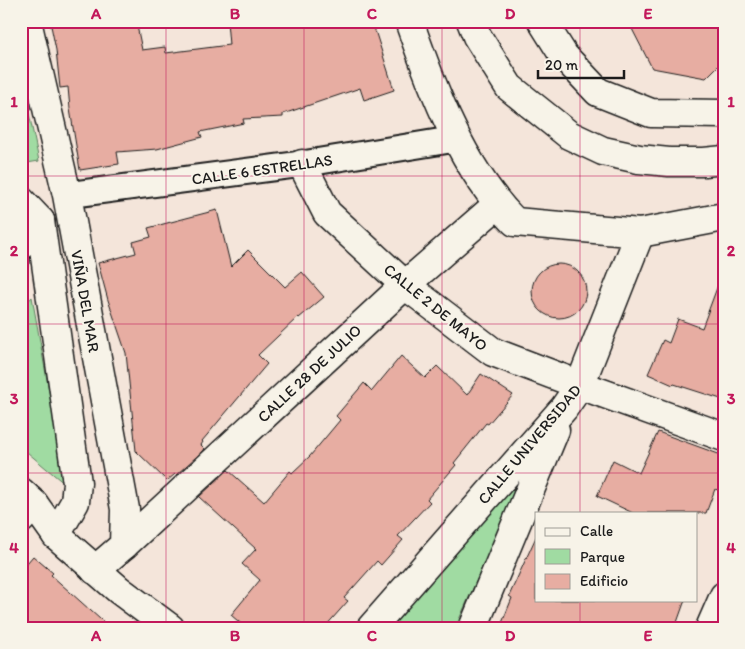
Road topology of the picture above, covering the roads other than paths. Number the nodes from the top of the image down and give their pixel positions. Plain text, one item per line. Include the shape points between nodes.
1 (27, 21) edge
2 (409, 21) edge
3 (471, 21) edge
4 (542, 21) edge
5 (724, 114) edge
6 (456, 139) junction
7 (724, 160) edge
8 (302, 164) junction
9 (67, 195) junction
10 (21, 201) edge
11 (498, 204) junction
12 (724, 217) edge
13 (40, 221) junction
14 (640, 233) junction
15 (21, 245) edge
16 (405, 285) junction
17 (580, 386) junction
18 (564, 408) junction
19 (724, 437) edge
20 (26, 505) edge
21 (56, 535) junction
22 (124, 545) junction
23 (95, 570) junction
24 (724, 596) edge
25 (170, 628) edge
26 (371, 628) edge
27 (473, 628) edge
28 (710, 628) edge

1 - 9 street, VIÑA DEL MAR
2 - 6 street
3 - 7 street via 509,87 569,135 604,151 639,159 669,162
4 - 5 street via 564,56 598,92 651,113
6 - 8 street, CALLE 6 ESTRELLAS
6 - 11 street
8 - 9 street, CALLE 6 ESTRELLAS
8 - 16 street, CALLE 2 DE MAYO via 327,213
9 - 22 street, VIÑA DEL MAR via 124,509
10 - 13 street
11 - 14 street via 515,222
11 - 16 street, CALLE 28 DE JULIO
12 - 14 street
13 - 15 street
13 - 21 street via 77,483 76,502
14 - 17 street, CALLE UNIVERSIDAD
16 - 17 street, CALLE 2 DE MAYO via 493,352
16 - 22 street, CALLE 28 DE JULIO
17 - 18 street, CALLE UNIVERSIDAD
17 - 19 street, CALLE 2 DE MAYO
18 - 26 street, CALLE UNIVERSIDAD
18 - 27 street
20 - 21 street
21 - 23 street
22 - 23 street
23 - 25 street
24 - 28 street

